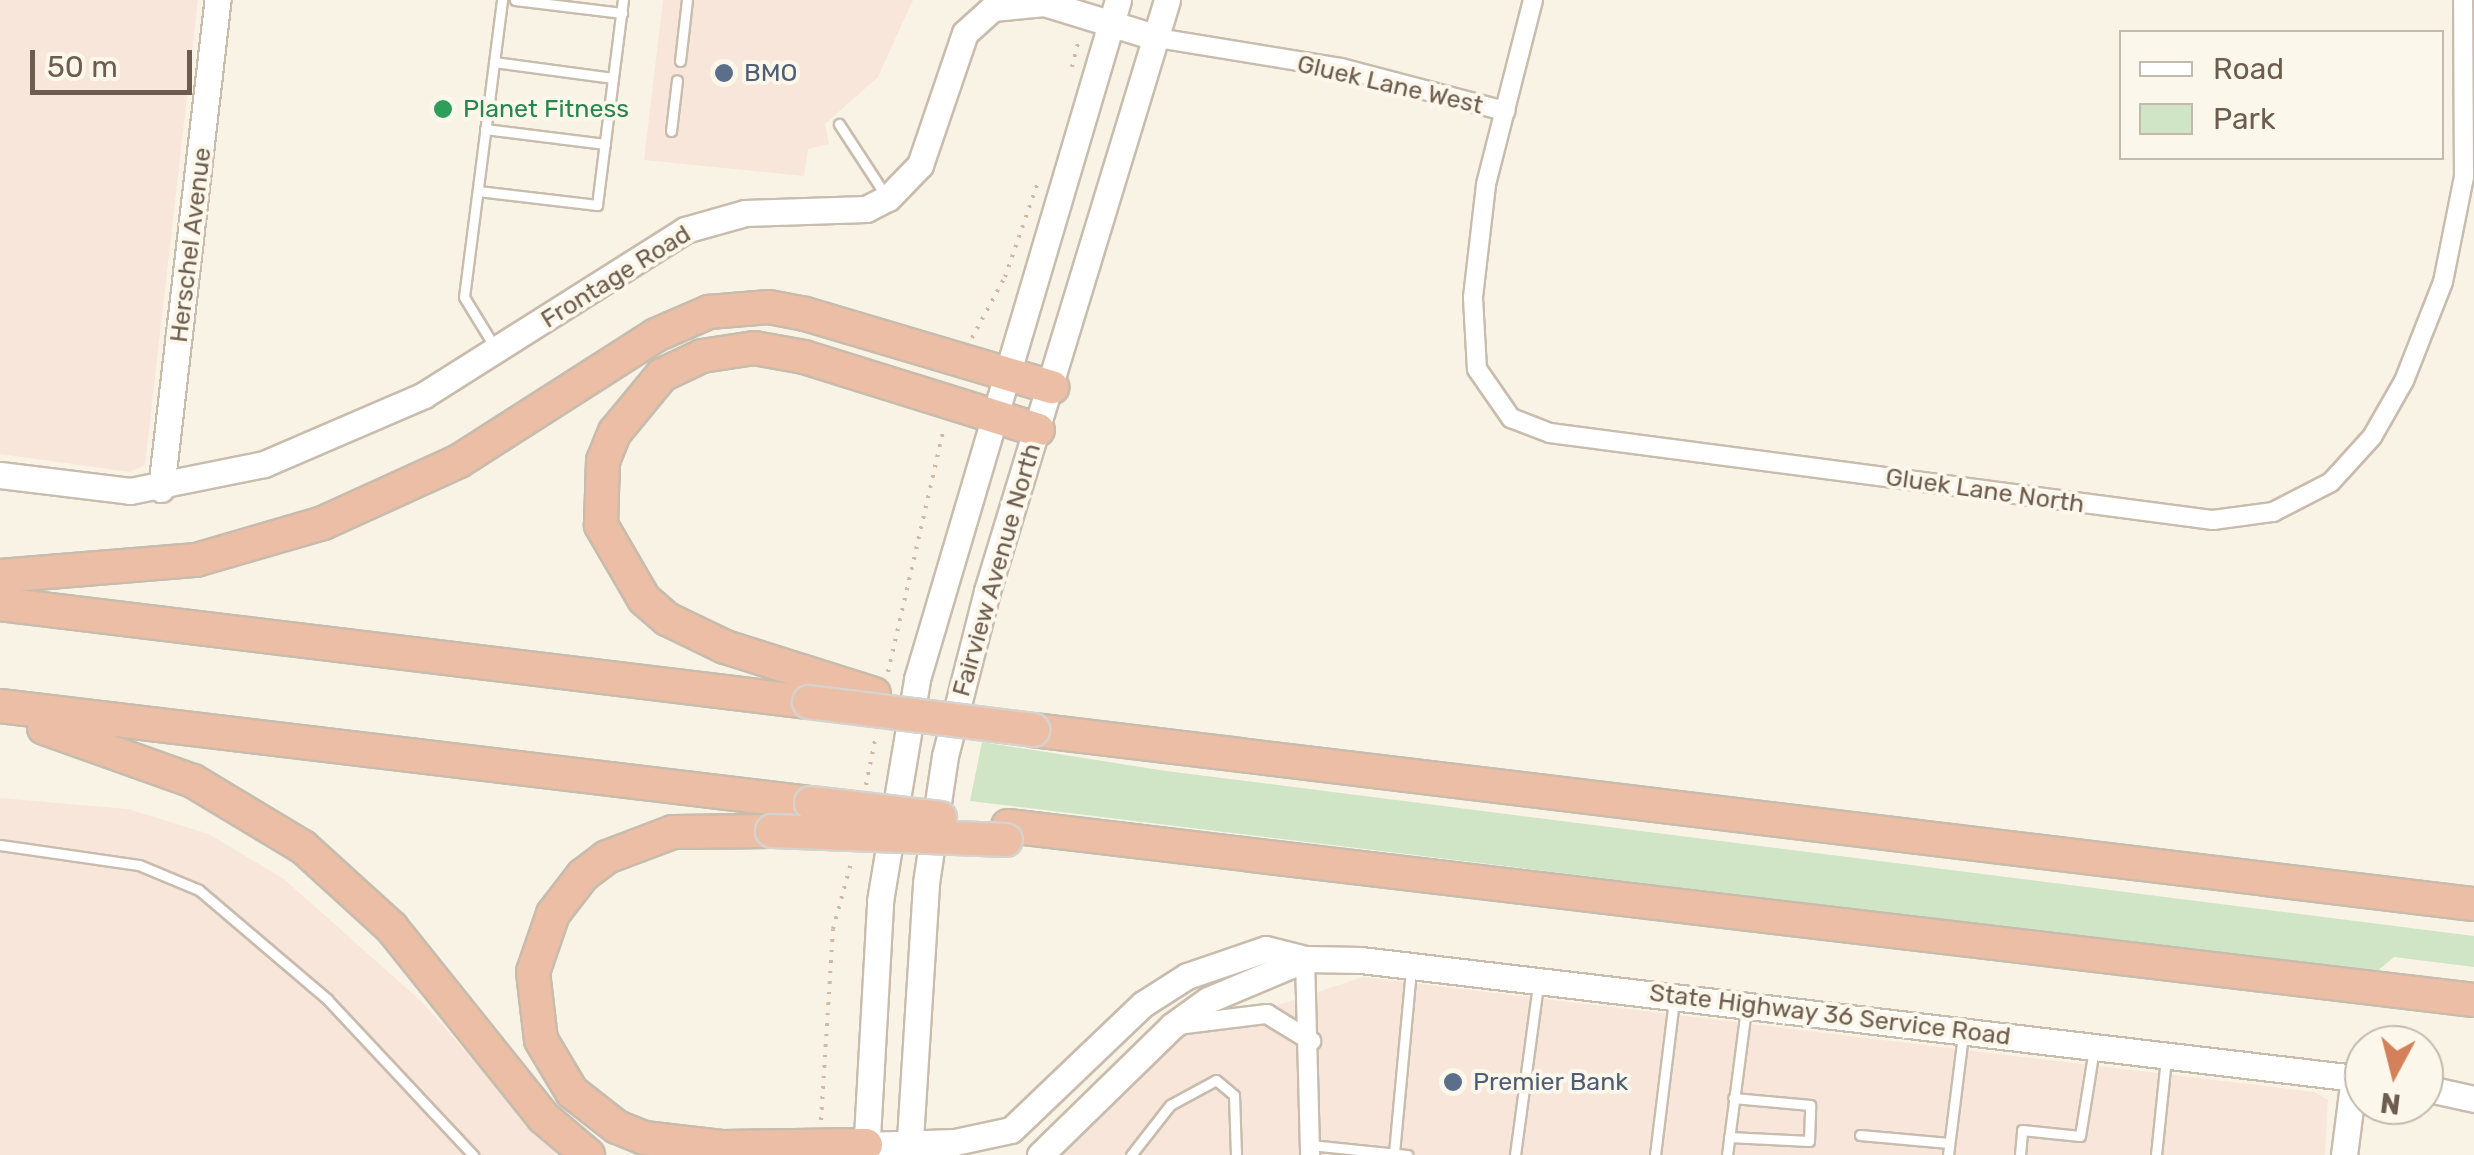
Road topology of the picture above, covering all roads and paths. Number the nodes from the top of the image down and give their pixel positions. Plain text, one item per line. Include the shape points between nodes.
1 (218, 0) edge
2 (502, 0) edge
3 (515, 0) edge
4 (623, 0) edge
5 (687, 0) edge
6 (1118, 0) edge
7 (1167, 0) edge
8 (1534, 0) edge
9 (2463, 0) edge
10 (622, 14) junction
11 (1111, 26) junction
12 (1158, 38) junction
13 (680, 61) dead end
14 (494, 62) junction
15 (2470, 70) edge
16 (613, 78) junction
17 (677, 80) dead end
18 (1505, 111) junction
19 (840, 124) dead end
20 (485, 129) junction
21 (671, 132) dead end
22 (605, 144) junction
23 (478, 190) junction
24 (888, 198) junction
25 (498, 352) junction
26 (1012, 377) junction
27 (1052, 387) junction
28 (998, 416) junction
29 (1038, 430) junction
30 (0, 476) edge
31 (161, 489) junction
32 (0, 576) edge
33 (0, 604) edge
34 (812, 688) junction
35 (0, 706) edge
36 (0, 720) edge
37 (1007, 833) junction
38 (0, 845) edge
39 (2466, 902) edge
40 (1306, 959) junction
41 (1412, 966) junction
42 (2242, 974) junction
43 (1539, 981) junction
44 (1675, 997) junction
45 (2474, 1000) edge
46 (1746, 1005) junction
47 (2474, 1020) edge
48 (1172, 1026) junction
49 (1963, 1031) junction
50 (1311, 1041) junction
51 (2094, 1046) junction
52 (2166, 1055) junction
53 (2344, 1076) edge
54 (2444, 1093) edge
55 (1734, 1098) junction
56 (2474, 1100) edge
57 (2350, 1125) edge
58 (1860, 1135) dead end
59 (1729, 1137) junction
60 (1949, 1143) junction
61 (866, 1150) edge
62 (909, 1150) edge
63 (1310, 1150) edge
64 (1394, 1153) edge
65 (473, 1155) edge
66 (588, 1155) edge
67 (1040, 1155) edge
68 (1131, 1155) edge
69 (1236, 1155) edge
70 (1406, 1155) edge
71 (1515, 1155) edge
72 (1655, 1155) edge
73 (1728, 1155) edge
74 (1948, 1155) edge
75 (2020, 1155) edge
76 (2156, 1155) edge
77 (2344, 1155) edge

1 - 31 street, Herschel Avenue
2 - 14 lane
3 - 10 lane
4 - 10 lane
5 - 13 lane
6 - 11 street, Fairview Avenue North
7 - 12 street, Fairview Avenue North
8 - 18 street, Gluek Lane North
9 - 15 street, Gluek Lane North
10 - 16 lane
11 - 12 street, Frontage Road
11 - 24 street, Frontage Road via 1029,1 977,18 957,50 920,164
11 - 26 street, Fairview Avenue North
12 - 18 street, Gluek Lane West via 1341,68
12 - 27 street, Fairview Avenue North
14 - 16 lane
14 - 20 lane
15 - 18 street, Gluek Lane North via 2456,230 2404,381 2372,437 2331,482 2304,500 2244,519 2197,519 1530,428 1496,405 1475,355 1477,242
16 - 22 lane
17 - 21 lane
19 - 24 lane
20 - 22 lane
20 - 23 lane
22 - 23 lane via 597,205
23 - 25 lane via 464,297
24 - 25 street, Frontage Road via 842,214 745,214 684,230
25 - 31 street, Frontage Road via 319,445
26 - 27 highway
26 - 28 street, Fairview Avenue North
26 - 32 highway via 805,314 769,307 709,312 656,335 459,461 324,523 196,560
27 - 29 street, Fairview Avenue North
28 - 29 highway
28 - 34 highway via 754,348 679,365 627,414 603,461 600,494 600,525 626,578 690,632
28 - 61 street, Fairview Avenue North via 914,694 880,901
29 - 62 street, Fairview Avenue North via 945,756 926,883
30 - 31 street
33 - 34 highway
34 - 39 highway, bridge via 911,715
35 - 37 highway, bridge via 810,803
36 - 66 highway via 63,732 161,767 303,847 391,927 543,1117
37 - 42 highway via 1199,849
37 - 61 highway, bridge via 673,832 607,857 582,875 553,914 532,972 541,1040 572,1092 617,1127 644,1138 723,1147
38 - 65 lane via 140,866 199,890 327,999
40 - 41 street, State Highway 36 Service Road
40 - 48 street via 1208,1000
40 - 50 street
40 - 62 street, State Highway 36 Service Road via 1266,949 1187,976 1099,1042 1028,1120 992,1138
41 - 43 street, State Highway 36 Service Road
41 - 64 lane
42 - 45 highway
42 - 47 highway
43 - 44 street, State Highway 36 Service Road
43 - 71 lane
44 - 46 street, State Highway 36 Service Road
44 - 72 lane
46 - 49 street, State Highway 36 Service Road
46 - 55 lane
48 - 50 street via 1267,1014
48 - 67 street
49 - 51 street, State Highway 36 Service Road
49 - 60 lane
50 - 63 street
51 - 52 street, State Highway 36 Service Road
51 - 75 lane via 2080,1136 2022,1130
52 - 53 street, State Highway 36 Service Road
52 - 76 lane
54 - 56 street
55 - 59 lane
55 - 59 lane via 1810,1105 1809,1142
57 - 77 street
58 - 60 lane
59 - 73 lane
60 - 74 lane
61 - 62 street, State Highway 36 Service Road
63 - 64 lane
64 - 70 lane
68 - 69 lane via 1170,1105 1216,1080 1234,1095

